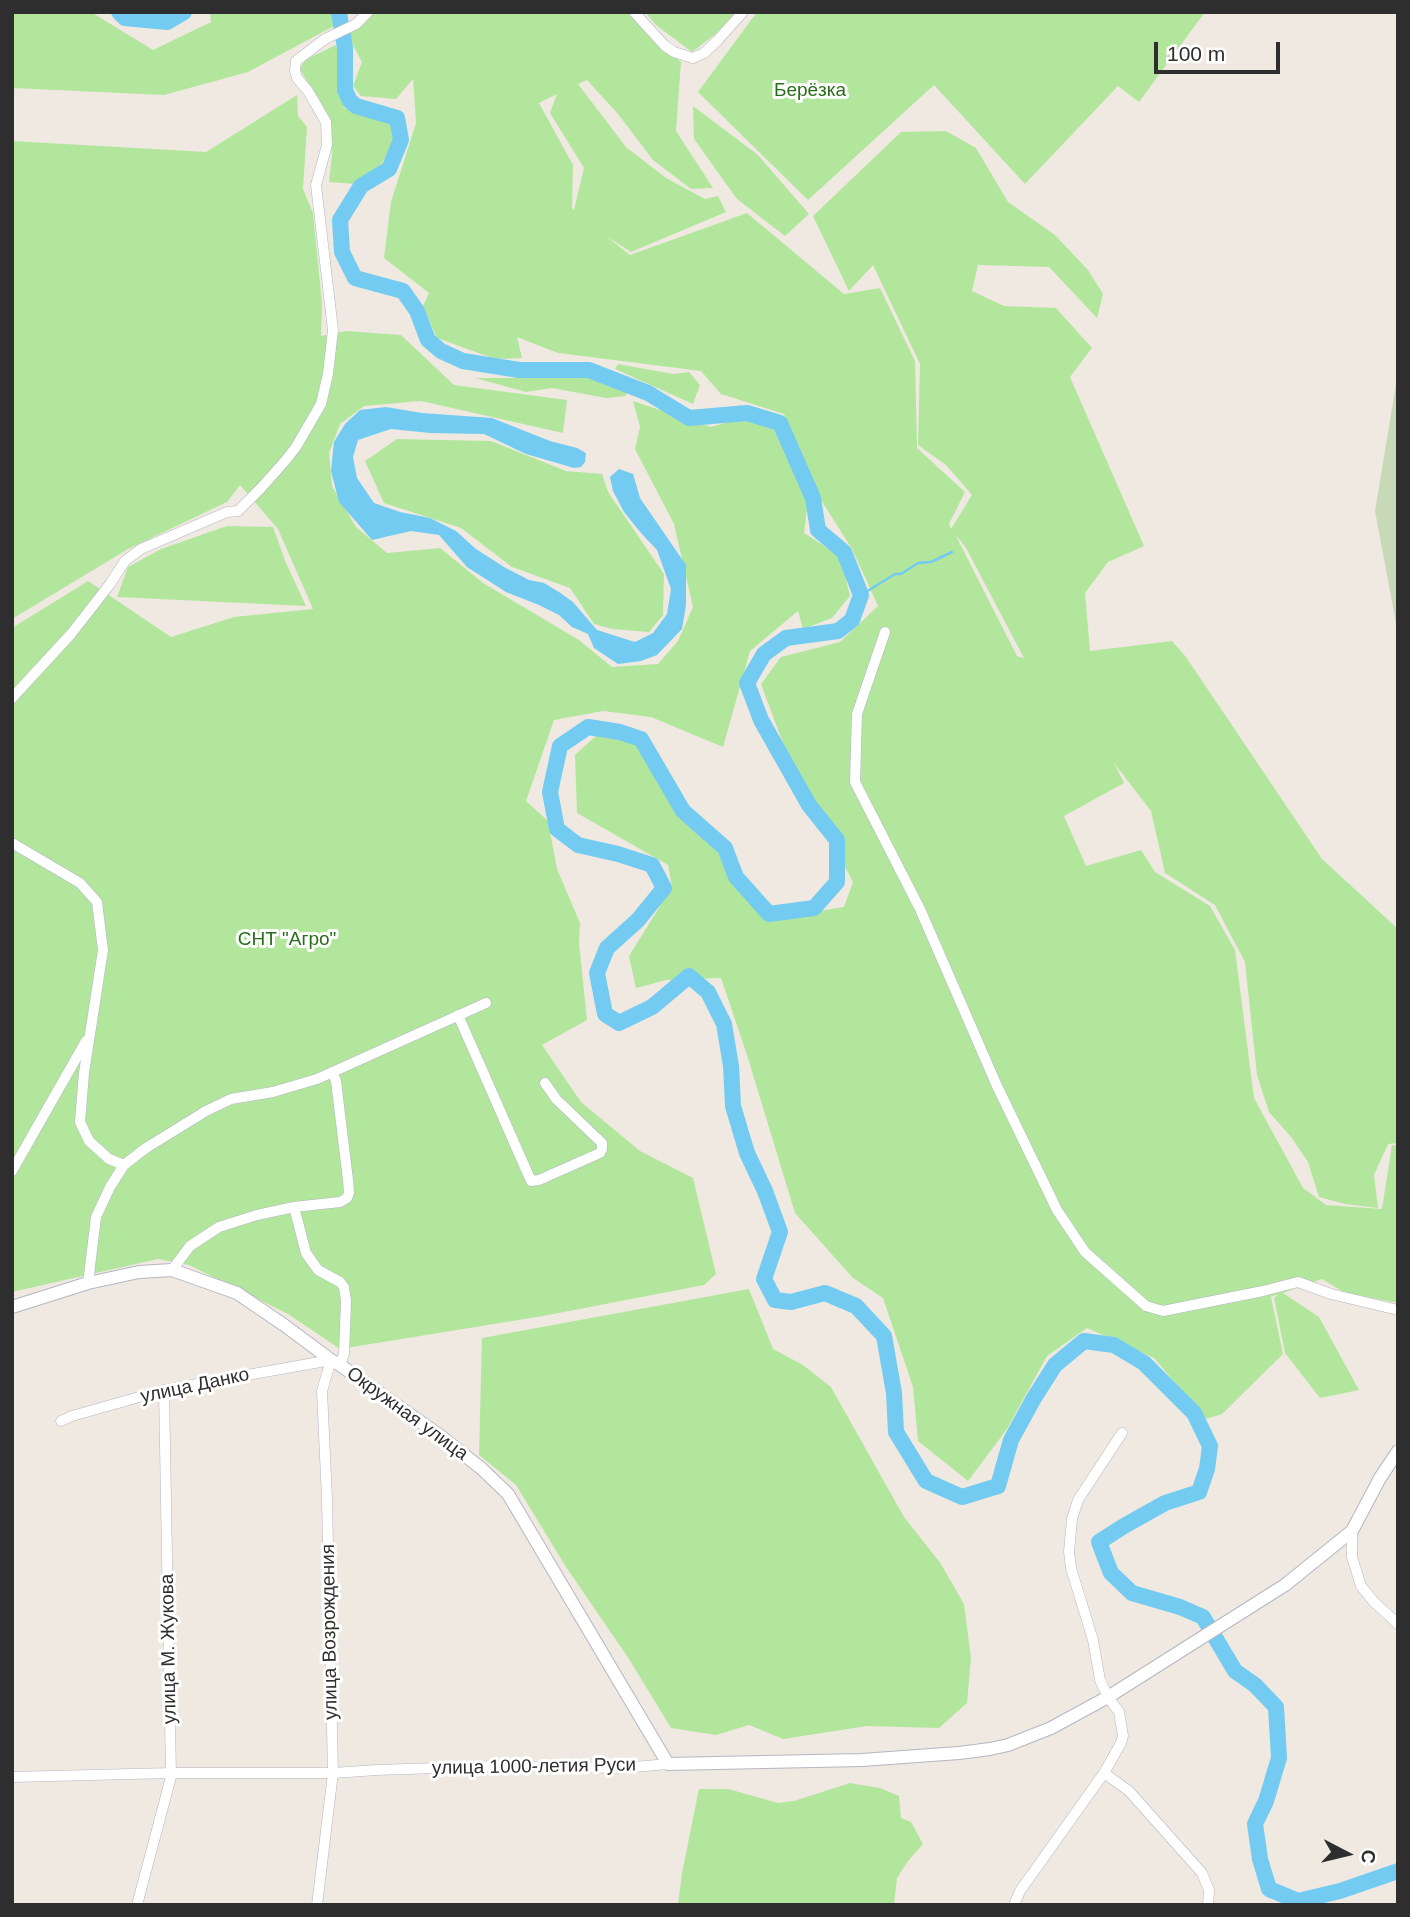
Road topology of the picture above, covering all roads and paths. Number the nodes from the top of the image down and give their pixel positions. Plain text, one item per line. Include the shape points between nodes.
1 (368, 12) edge
2 (634, 12) edge
3 (743, 12) edge
4 (885, 632) dead end
5 (12, 698) edge
6 (12, 842) edge
7 (485, 1003) dead end
8 (458, 1015) junction
9 (91, 1031) junction
10 (332, 1072) junction
11 (545, 1083) dead end
12 (124, 1165) junction
13 (12, 1171) edge
14 (294, 1207) junction
15 (172, 1270) junction
16 (88, 1283) junction
17 (12, 1307) edge
18 (1398, 1310) edge
19 (336, 1363) junction
20 (164, 1390) junction
21 (61, 1421) dead end
22 (1122, 1433) dead end
23 (1398, 1451) edge
24 (1352, 1531) junction
25 (1398, 1624) edge
26 (1108, 1697) junction
27 (668, 1764) junction
28 (171, 1773) junction
29 (333, 1773) junction
30 (1104, 1773) junction
31 (12, 1777) edge
32 (137, 1905) edge
33 (317, 1905) edge
34 (1014, 1905) edge
35 (1208, 1905) edge

1 - 5 street via 296,61 297,78 326,122 327,145 316,185 333,330 321,404 290,454 239,511 141,549 125,561 71,634
2 - 3 street via 665,46 693,58 704,53
4 - 18 street via 857,714 855,782 920,909 1057,1210 1085,1252 1146,1306 1163,1311 1298,1282
6 - 9 street via 80,883 97,902 103,950
7 - 8 street
8 - 10 street
8 - 11 street via 531,1181 602,1149 602,1143
9 - 12 street via 80,1122 89,1141 109,1159
9 - 13 street
10 - 12 street via 294,1087 231,1099
10 - 14 street via 349,1193 340,1202
12 - 16 street via 96,1217
14 - 15 street via 219,1227 190,1247
14 - 19 street, улица Возрождения via 306,1253 318,1270 344,1287 344,1354
15 - 16 street, Окружная улица
15 - 19 street, Окружная улица via 237,1293
16 - 17 street, Окружная улица
19 - 20 street, улица Данко
19 - 27 street, Окружная улица via 443,1438 508,1494
19 - 29 street, улица Возрождения via 322,1391
20 - 21 street, улица Данко
20 - 28 street, улица М. Жукова
22 - 26 street via 1078,1500 1069,1538 1071,1568
23 - 24 street
24 - 25 street via 1352,1557 1361,1586
24 - 26 street, улица 1000-летия Руси via 1285,1585
26 - 27 street, улица 1000-летия Руси via 1051,1728 1007,1745 959,1754
26 - 30 street via 1119,1712 1123,1736
27 - 29 street, улица 1000-летия Руси
28 - 29 street, улица 1000-летия Руси
28 - 31 street, улица 1000-летия Руси
28 - 32 street, улица М. Жукова
29 - 33 street, улица Возрождения
30 - 34 street
30 - 35 street via 1129,1791 1202,1873 1209,1890

